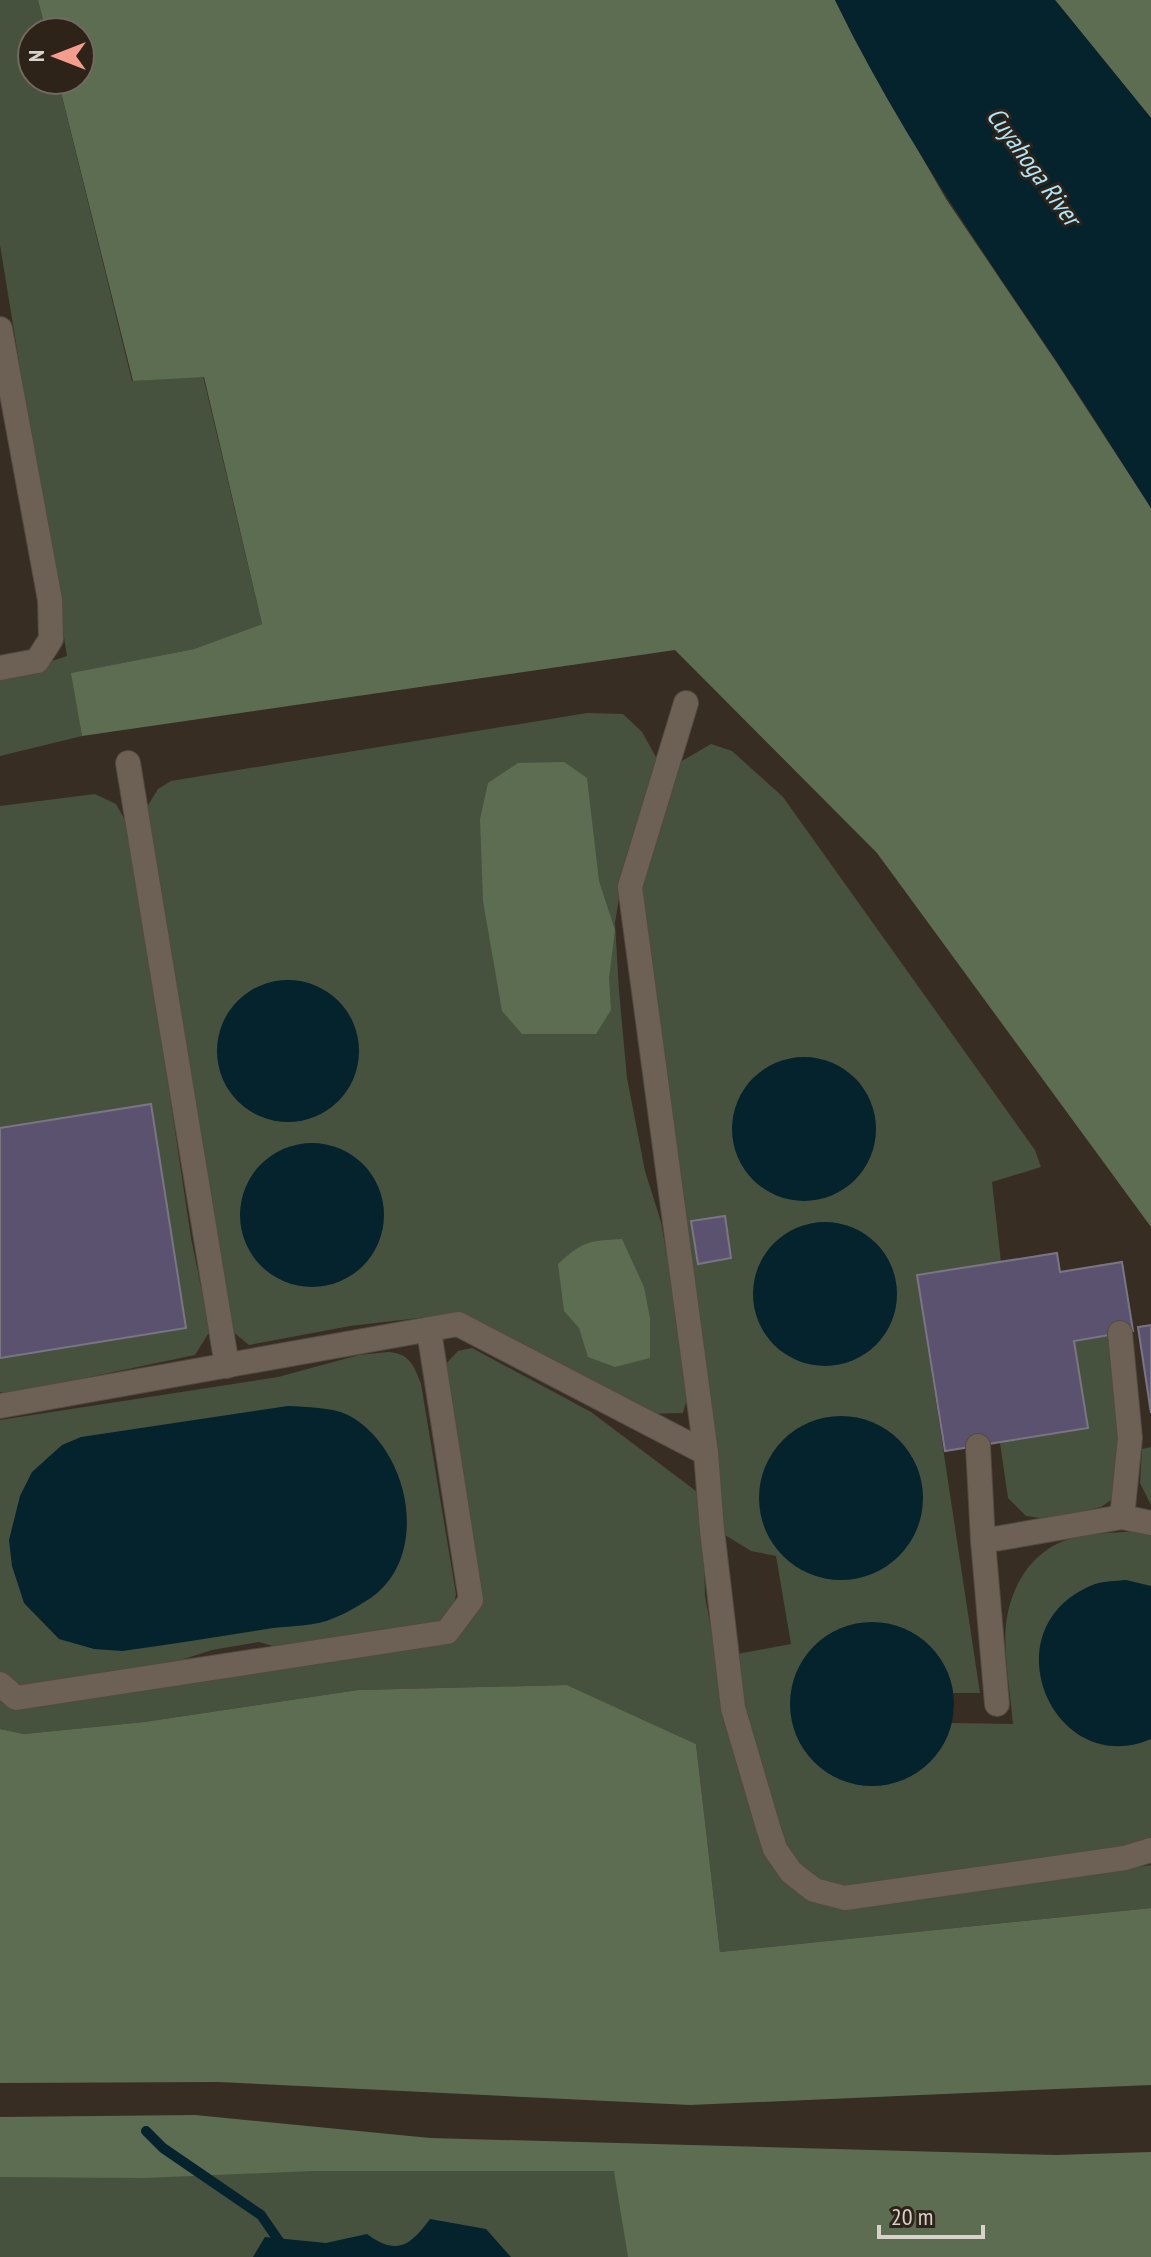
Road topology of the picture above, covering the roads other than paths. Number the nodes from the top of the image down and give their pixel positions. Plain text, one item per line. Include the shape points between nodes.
1 (0, 329) edge
2 (0, 668) edge
3 (686, 703) dead end
4 (128, 763) dead end
5 (429, 1331) junction
6 (1120, 1333) dead end
7 (227, 1366) junction
8 (0, 1406) edge
9 (978, 1446) dead end
10 (706, 1453) junction
11 (1122, 1517) junction
12 (1151, 1523) edge
13 (983, 1541) junction
14 (0, 1684) edge
15 (997, 1704) dead end
16 (1151, 1850) edge

1 - 2 lane via 50,600 51,639 37,661
3 - 10 lane via 630,887
4 - 7 lane
5 - 7 lane
5 - 10 lane via 458,1324
5 - 14 lane via 471,1600 447,1632 16,1698
6 - 11 lane via 1130,1438
7 - 8 lane
9 - 13 lane
10 - 16 lane via 733,1708 775,1849 791,1872 814,1890 845,1898
11 - 12 lane
11 - 13 lane
13 - 15 lane

